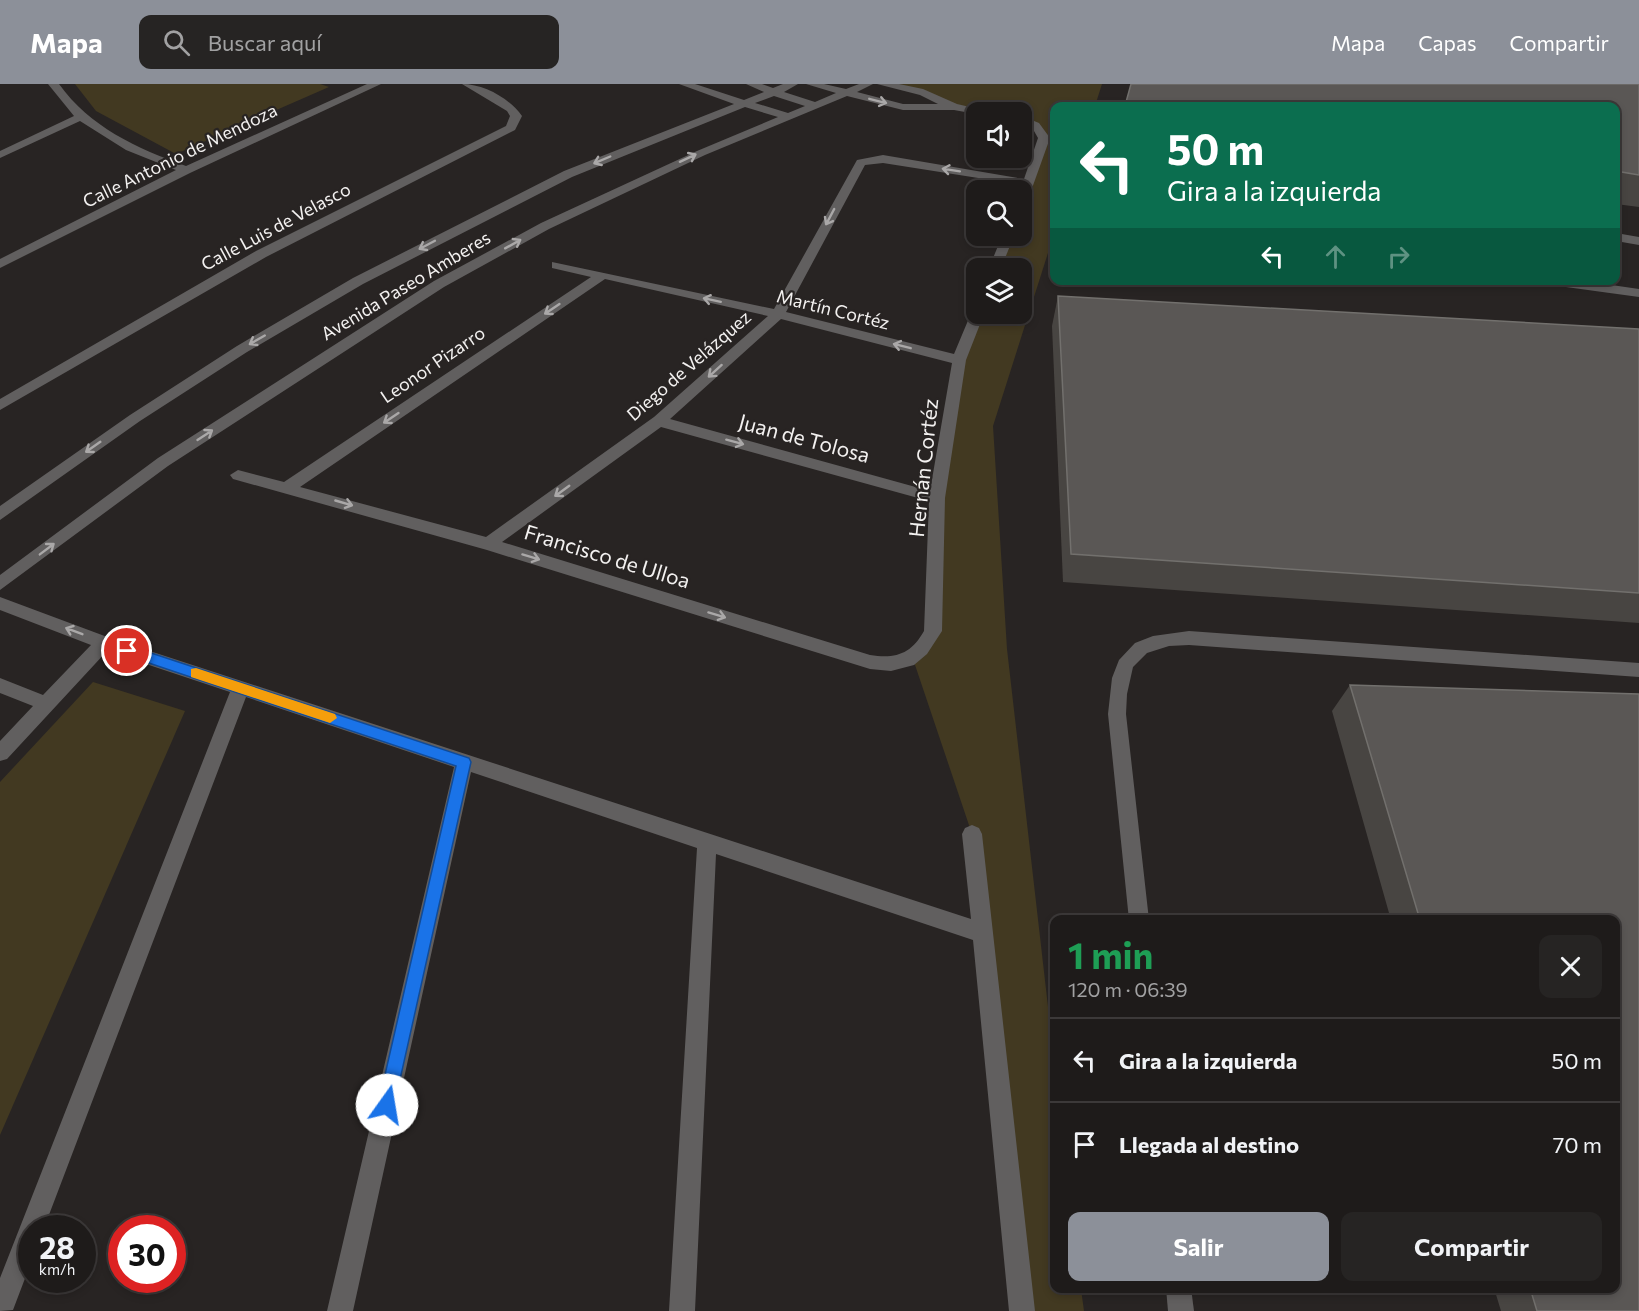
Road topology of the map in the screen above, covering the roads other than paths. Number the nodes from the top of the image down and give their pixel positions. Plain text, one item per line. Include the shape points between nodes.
1 (53, 84) edge
2 (467, 84) edge
3 (684, 84) edge
4 (751, 84) edge
5 (793, 84) edge
6 (811, 84) edge
7 (868, 84) edge
8 (882, 84) edge
9 (365, 86) edge
10 (773, 92) junction
11 (847, 93) junction
12 (744, 104) junction
13 (815, 106) junction
14 (954, 107) junction
15 (966, 109) edge
16 (82, 116) junction
17 (788, 117) junction
18 (1032, 124) edge
19 (0, 155) edge
20 (186, 170) junction
21 (1011, 180) edge
22 (1030, 180) edge
23 (1620, 238) edge
24 (1639, 241) edge
25 (0, 264) edge
26 (557, 266) dead end
27 (601, 276) junction
28 (1584, 285) edge
29 (1639, 292) edge
30 (778, 314) junction
31 (973, 324) edge
32 (958, 360) junction
33 (3, 399) edge
34 (658, 421) junction
35 (237, 475) dead end
36 (288, 487) junction
37 (937, 498) junction
38 (0, 514) edge
39 (488, 544) junction
40 (0, 584) edge
41 (0, 603) edge
42 (104, 643) junction
43 (913, 659) joint
44 (1639, 670) edge
45 (0, 685) edge
46 (241, 688) junction
47 (46, 704) junction
48 (0, 753) edge
49 (464, 762) junction
50 (972, 834) dead end
51 (707, 842) junction
52 (1138, 915) edge
53 (982, 933) junction
54 (1179, 1293) edge
55 (0, 1310) edge
56 (340, 1311) edge
57 (682, 1311) edge
58 (1022, 1311) edge
59 (1181, 1311) edge

1 - 16 street
2 - 33 street, Calle Luis de Velasco via 511,108 516,116 511,128 261,254
3 - 12 street
4 - 10 street
5 - 10 street, Avenida Paseo Amberes
6 - 11 street
7 - 11 street, Avenida Paseo Amberes
8 - 14 street via 922,92
9 - 20 street, Calle Antonio de Mendoza
10 - 12 street, Avenida Paseo Amberes
10 - 13 street
11 - 13 street, Avenida Paseo Amberes
11 -> 14 street via 915,109
12 - 17 street
12 -> 38 street, Avenida Paseo Amberes via 568,174 358,281 154,405
13 - 17 street, Avenida Paseo Amberes
14 - 15 street
16 - 19 street
16 - 20 street via 107,136
40 -> 17 street, Avenida Paseo Amberes via 163,462 439,284 545,226
18 - 22 street via 1044,138
20 - 25 street, Calle Antonio de Mendoza
21 -> 30 street, Diego de Velázquez via 867,159 857,165
23 - 24 street
26 - 27 street, Martín Cortéz
30 -> 27 street, Martín Cortéz
27 -> 36 street, Leonor Pizarro
28 - 29 street
32 -> 30 street, Martín Cortéz
30 -> 34 street, Diego de Velázquez
31 - 32 street, Hernán Cortéz
32 - 37 street, Hernán Cortéz
34 -> 37 street, Juan de Tolosa
34 -> 39 street, Diego de Velázquez
35 - 36 street, Francisco de Ulloa
36 -> 39 street, Francisco de Ulloa
37 - 43 street, Hernán Cortéz via 933,631
39 -> 43 street, Francisco de Ulloa via 870,662 898,664
42 -> 41 street
42 - 46 street
42 - 47 street
44 - 52 street via 1189,638 1145,644 1125,662 1118,684
45 - 47 street
46 - 49 street
46 - 55 street
47 - 48 street
49 - 51 street
49 - 56 street
50 - 53 street
51 - 53 street
51 - 57 street
53 - 58 street
54 - 59 street

